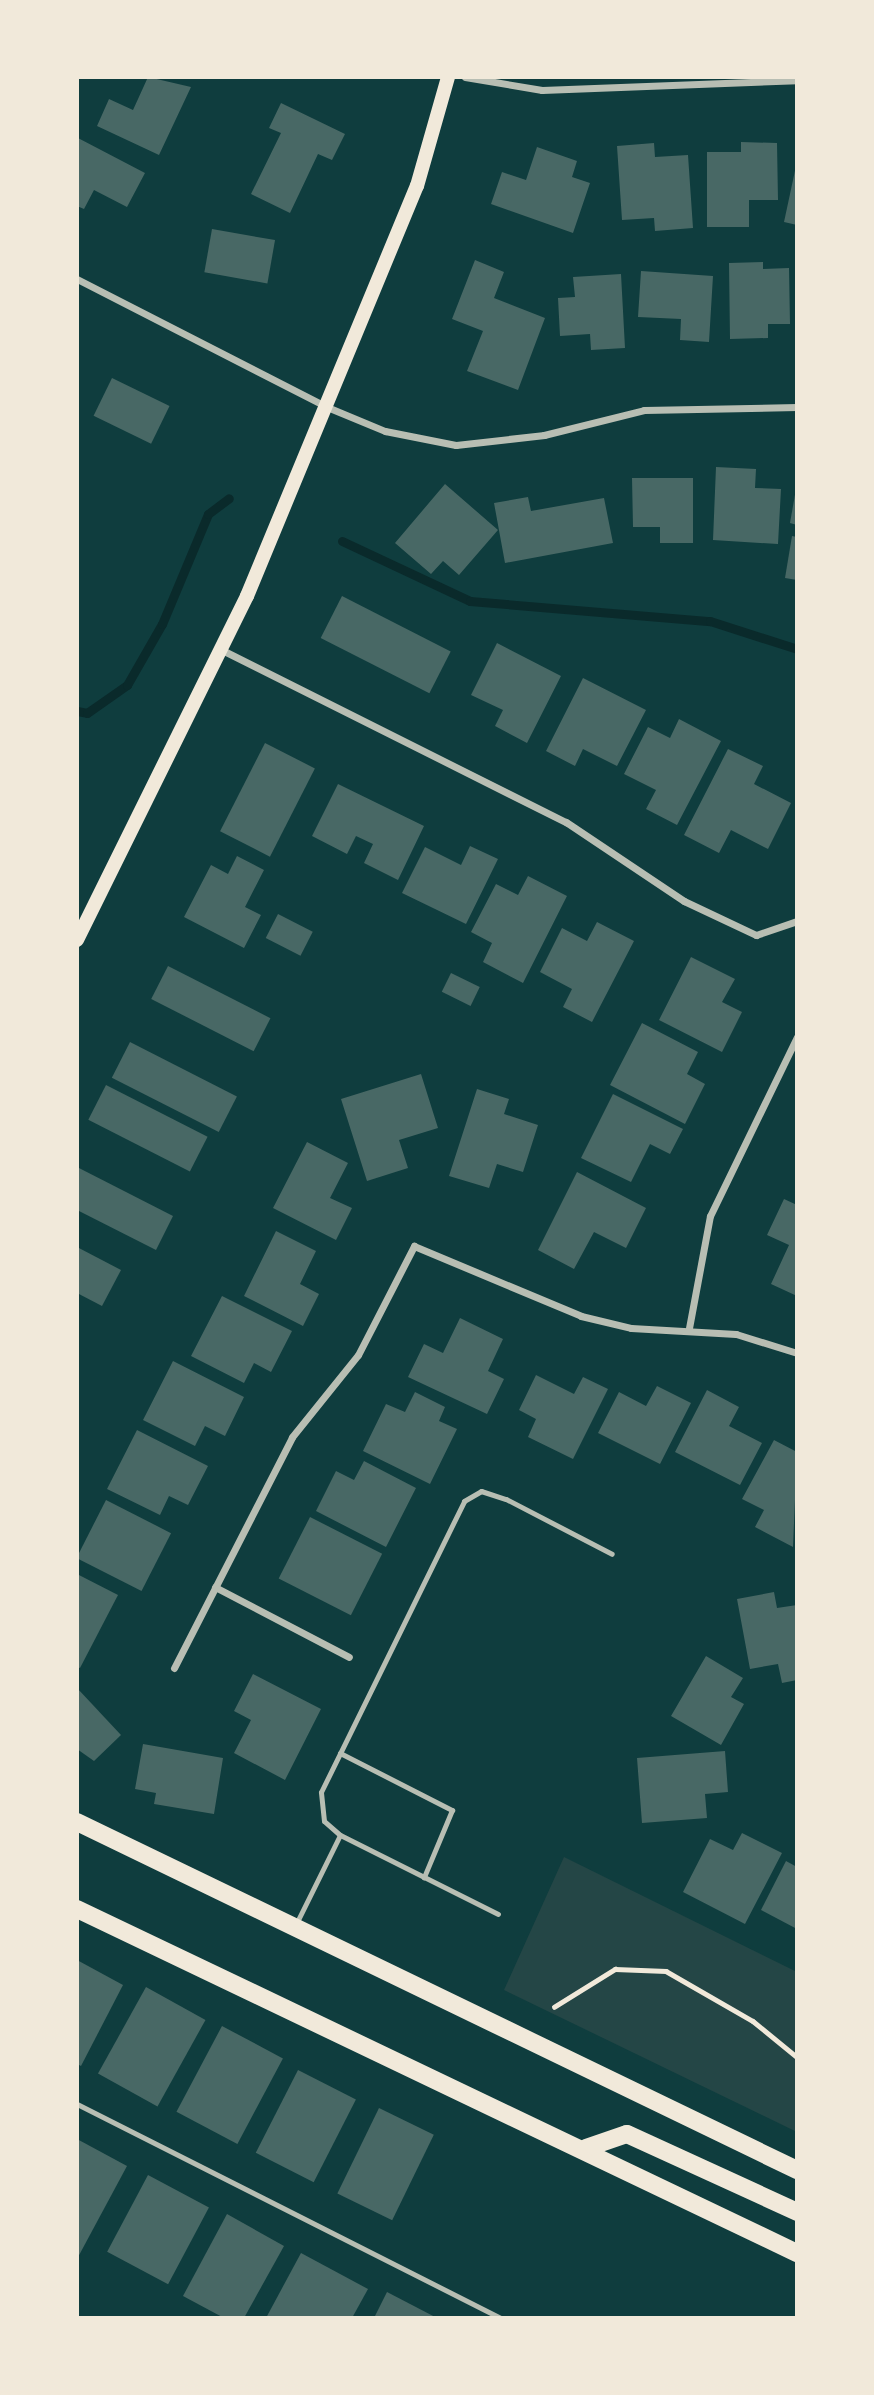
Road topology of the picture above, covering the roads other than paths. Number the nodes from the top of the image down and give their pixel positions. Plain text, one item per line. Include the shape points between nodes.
1 (448, 77) edge
2 (465, 77) edge
3 (797, 80) edge
4 (77, 279) edge
5 (327, 407) junction
6 (797, 407) edge
7 (222, 650) junction
8 (797, 921) edge
9 (77, 940) edge
10 (797, 1037) edge
11 (689, 1328) junction
12 (797, 1353) edge
13 (612, 1554) dead end
14 (215, 1587) junction
15 (349, 1657) dead end
16 (174, 1668) dead end
17 (340, 1753) junction
18 (77, 1822) edge
19 (340, 1835) junction
20 (424, 1877) junction
21 (77, 1909) edge
22 (498, 1914) dead end
23 (295, 1927) junction
24 (77, 2104) edge
25 (586, 2148) junction
26 (797, 2170) edge
27 (797, 2212) edge
28 (797, 2253) edge
29 (500, 2318) edge

1 - 5 main road via 417,186
2 - 3 street via 542,90
4 - 5 street
5 - 6 street via 385,431 456,445 544,435 645,410
5 - 7 main road
7 - 8 street via 566,822 684,901 744,930 756,935
7 - 9 main road
10 - 11 street via 710,1216
11 - 12 street
11 - 14 street via 631,1328 581,1316 414,1245 358,1355 292,1437
13 - 17 lane via 506,1499 481,1491 464,1501
14 - 15 street
14 - 16 street
17 - 19 lane via 319,1807
17 - 20 lane via 452,1810
18 - 23 main road
19 - 20 lane
19 - 23 lane
20 - 22 lane
21 - 25 main road
23 - 26 main road
24 - 29 lane
25 - 27 main road via 608,2135 627,2134
25 - 28 main road

